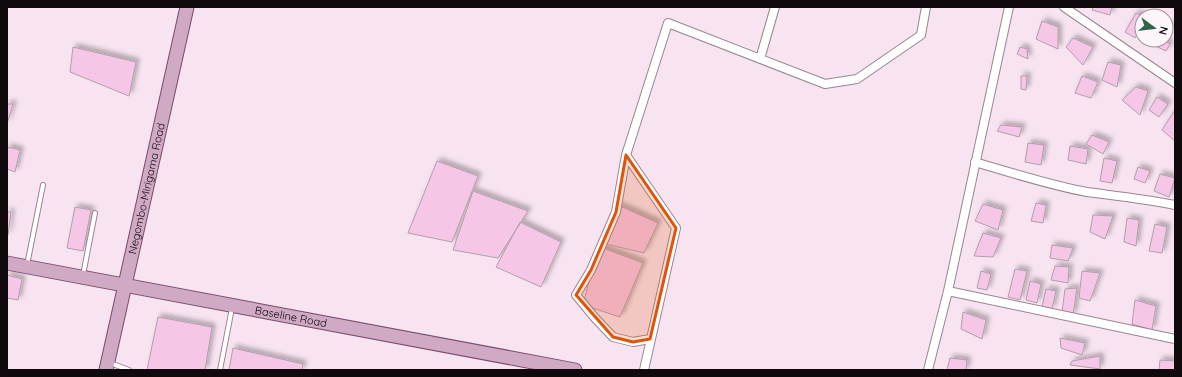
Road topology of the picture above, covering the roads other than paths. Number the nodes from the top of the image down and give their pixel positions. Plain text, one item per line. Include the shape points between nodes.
1 (188, 7) edge
2 (775, 7) edge
3 (926, 7) edge
4 (1009, 7) edge
5 (1064, 7) edge
6 (760, 59) junction
7 (1175, 83) edge
8 (626, 155) junction
9 (975, 162) junction
10 (43, 185) dead end
11 (1175, 205) edge
12 (95, 213) dead end
13 (7, 263) edge
14 (27, 266) junction
15 (83, 277) junction
16 (125, 285) junction
17 (948, 291) junction
18 (233, 306) junction
19 (650, 339) junction
20 (1175, 339) edge
21 (107, 366) edge
22 (129, 370) edge
23 (220, 370) edge
24 (576, 370) edge
25 (644, 370) edge
26 (928, 370) edge

1 - 16 main road, Negombo-Mirigama Road
2 - 6 street
3 - 6 street via 921,35 857,79 825,84
4 - 9 street
5 - 7 street
6 - 8 street via 668,23
8 - 19 street via 676,228
8 - 19 street via 616,212 591,270 576,295 613,337 633,342
9 - 11 street via 1030,179 1087,192
9 - 17 street
10 - 14 lane
12 - 15 lane
13 - 14 main road, Baseline Road
14 - 15 main road, Baseline Road
15 - 16 main road, Baseline Road
16 - 18 main road, Baseline Road
16 - 21 main road, Negombo-Mirigama Road
17 - 20 street
17 - 26 street
18 - 23 lane
18 - 24 main road, Baseline Road
19 - 25 street
21 - 22 lane

